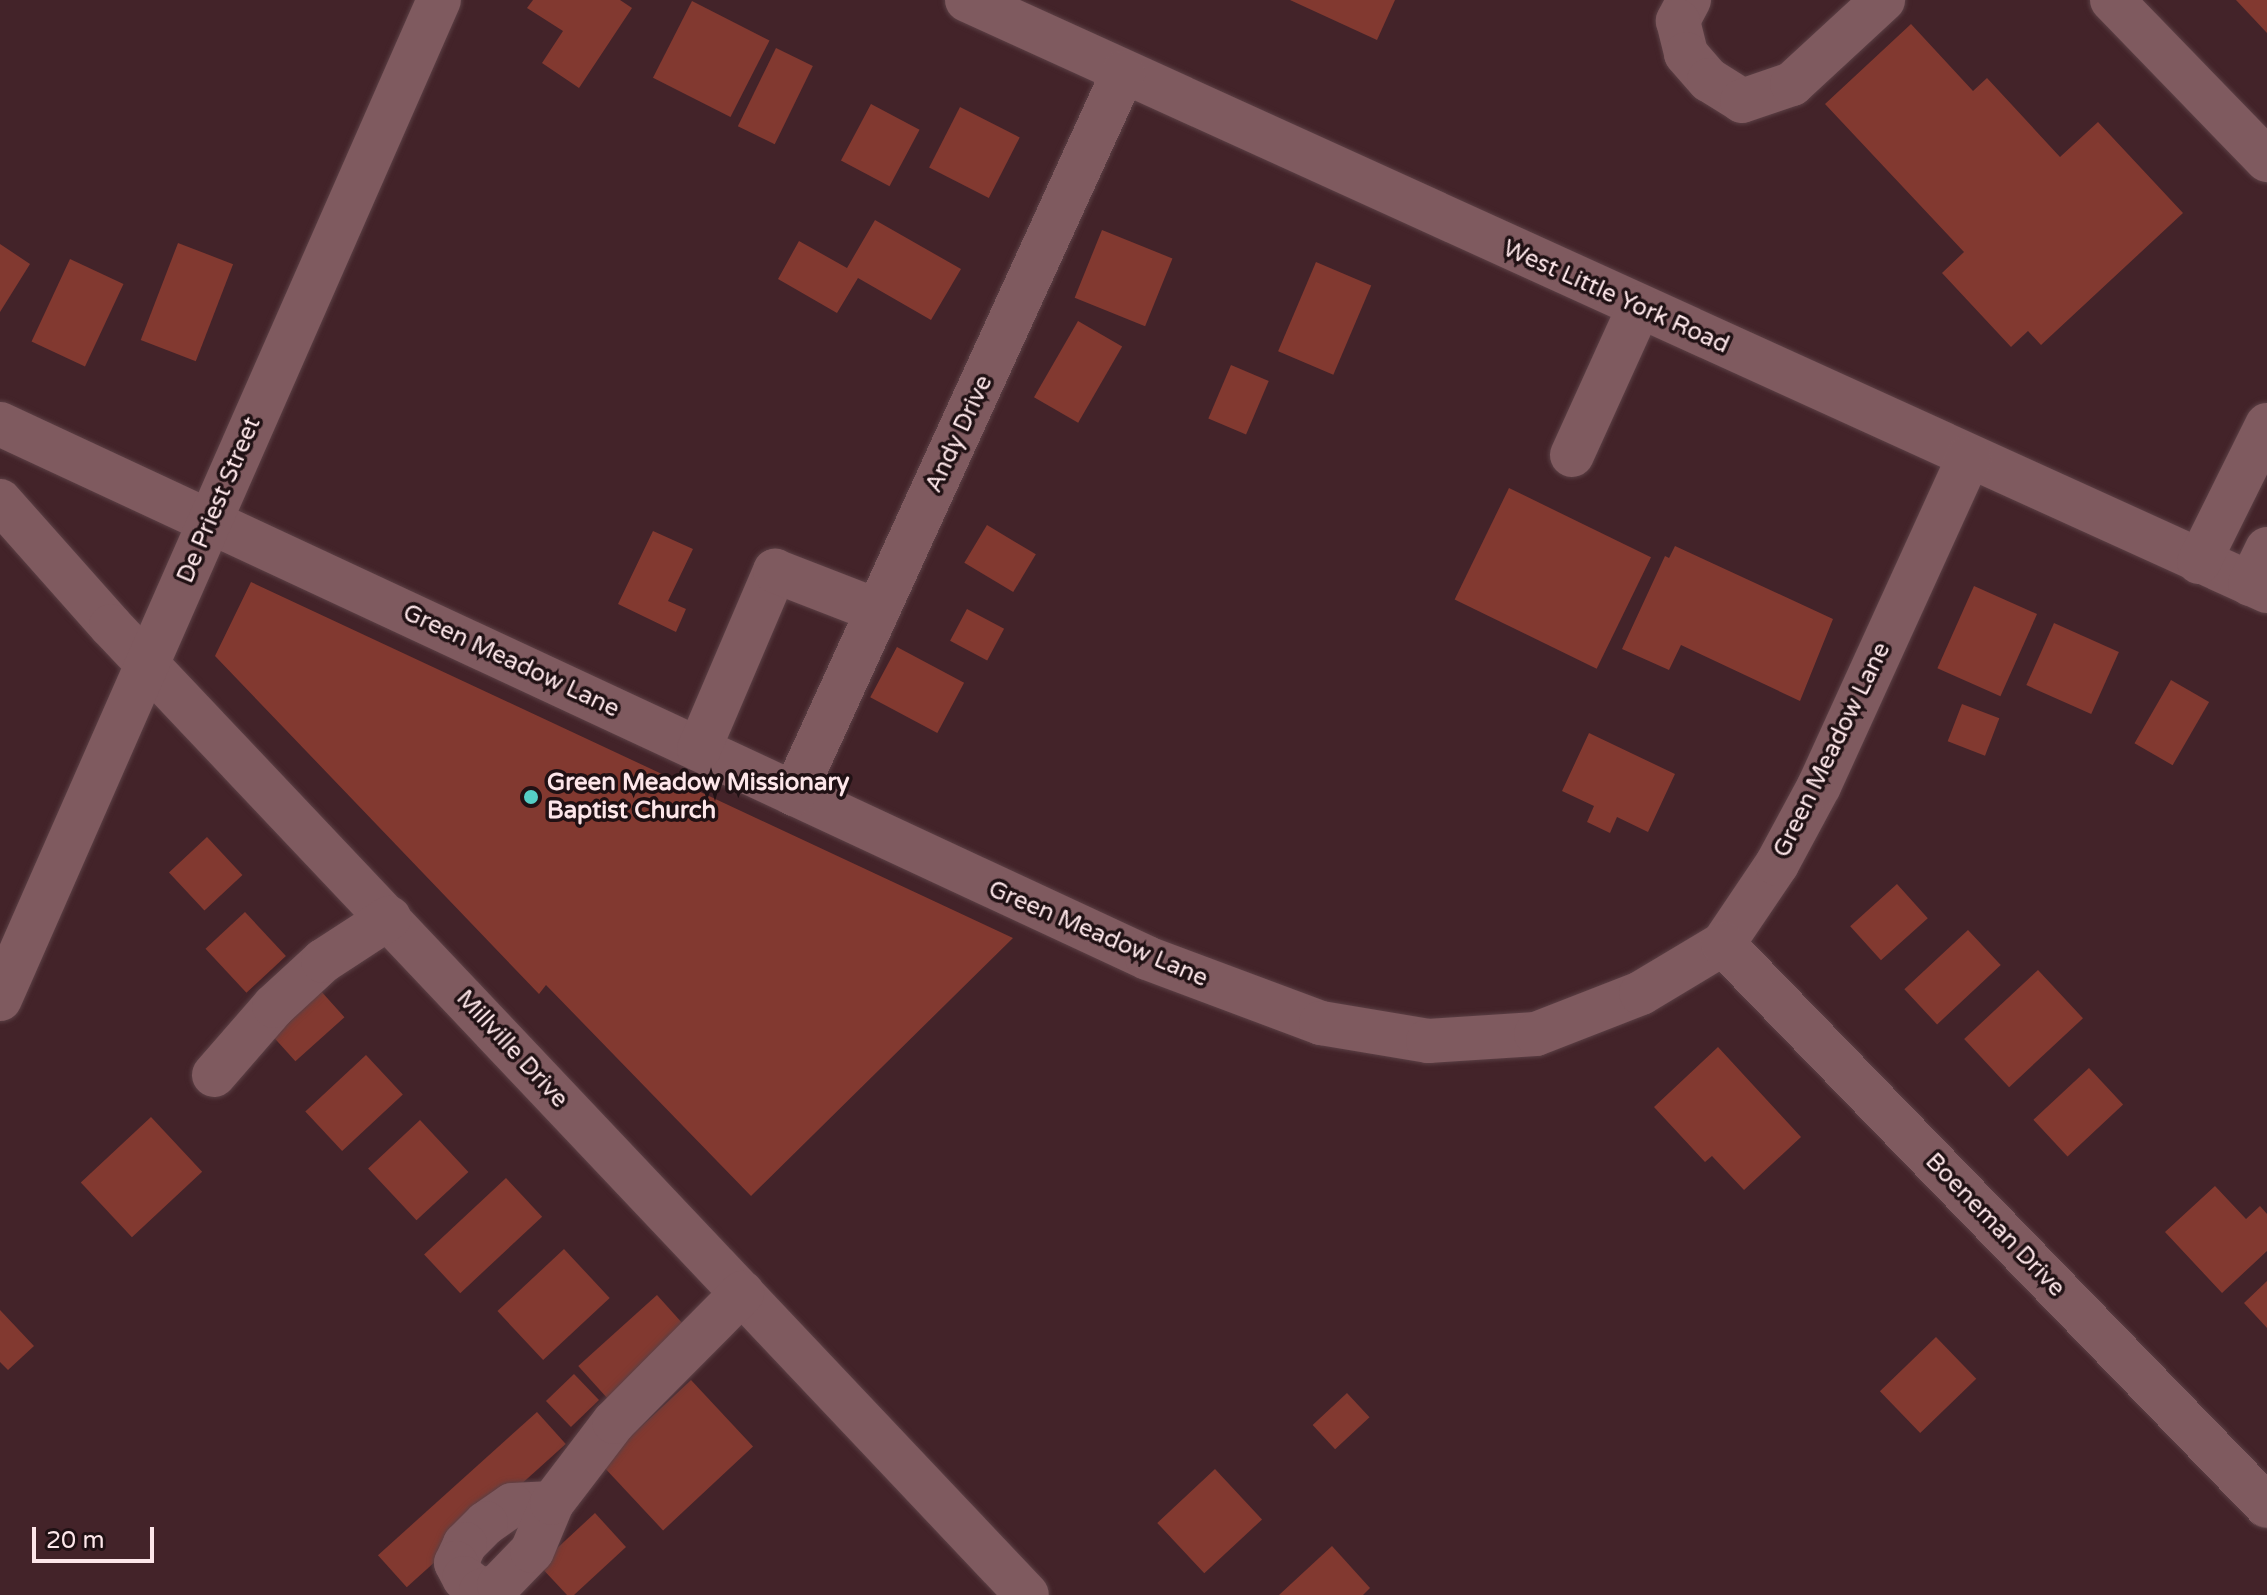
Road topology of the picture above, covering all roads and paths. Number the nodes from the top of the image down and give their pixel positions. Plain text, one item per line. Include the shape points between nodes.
1 (439, 0) edge
2 (967, 0) edge
3 (1689, 0) edge
4 (1883, 0) edge
5 (2112, 0) edge
6 (1123, 73) junction
7 (2267, 160) edge
8 (1639, 307) junction
9 (0, 424) edge
10 (2267, 425) edge
11 (1572, 455) dead end
12 (1969, 457) junction
13 (0, 501) edge
14 (209, 521) junction
15 (2199, 562) junction
16 (2261, 575) edge
17 (878, 611) junction
18 (149, 664) junction
19 (699, 749) junction
20 (794, 794) junction
21 (389, 918) junction
22 (1723, 944) junction
23 (0, 999) edge
24 (214, 1075) dead end
25 (742, 1293) junction
26 (552, 1503) dead end
27 (2267, 1506) edge
28 (1027, 1595) edge

1 - 14 street, De Priest Street
2 - 6 street, West Little York Road
3 - 4 street via 1678,21 1686,54 1709,80 1742,101 1792,84
5 - 7 street
6 - 8 street, West Little York Road
6 - 17 street, Andy Drive
8 - 11 street
8 - 12 street, West Little York Road
9 - 14 street, Green Meadow Lane
10 - 15 street
12 - 15 street, West Little York Road
12 - 22 street, Green Meadow Lane via 1819,786 1777,864
13 - 18 street, Millville Drive
14 - 18 street, De Priest Street
14 - 19 street, Green Meadow Lane
15 - 16 street, West Little York Road
17 - 19 street via 775,571
17 - 20 street, Andy Drive
18 - 21 street, Millville Drive
18 - 23 street, De Priest Street
19 - 20 street, Green Meadow Lane
20 - 22 street, Green Meadow Lane via 1147,958 1321,1023 1428,1041 1536,1034 1641,993
21 - 24 street via 323,961 274,1006
21 - 25 street, Millville Drive
22 - 27 street, Boeneman Drive
25 - 26 street via 614,1422
25 - 28 street, Millville Drive

